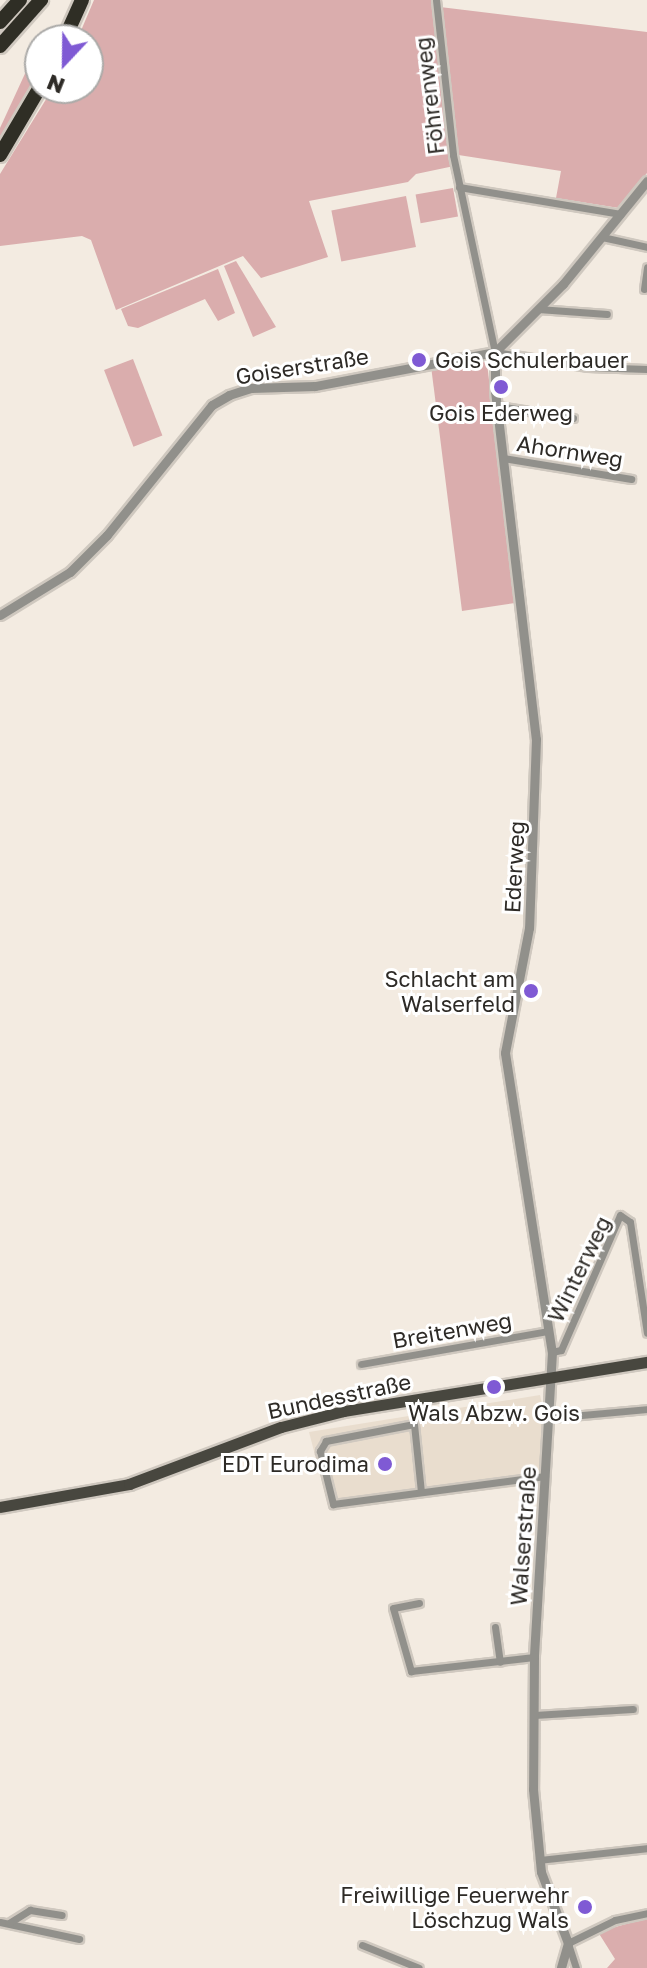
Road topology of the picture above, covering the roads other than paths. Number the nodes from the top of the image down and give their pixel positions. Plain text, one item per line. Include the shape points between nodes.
1 (20, 0) edge
2 (41, 0) edge
3 (82, 0) edge
4 (436, 0) edge
5 (0, 22) edge
6 (71, 24) edge
7 (0, 46) edge
8 (30, 104) edge
9 (0, 155) edge
10 (647, 181) edge
11 (459, 187) junction
12 (621, 214) junction
13 (602, 237) junction
14 (647, 247) edge
15 (647, 267) edge
16 (644, 289) dead end
17 (538, 309) junction
18 (607, 314) dead end
19 (495, 352) junction
20 (647, 369) edge
21 (498, 406) junction
22 (573, 418) dead end
23 (503, 458) junction
24 (631, 479) dead end
25 (0, 615) edge
26 (548, 1331) junction
27 (647, 1333) edge
28 (552, 1352) junction
29 (647, 1362) edge
30 (361, 1364) dead end
31 (549, 1379) junction
32 (647, 1409) edge
33 (549, 1418) junction
34 (545, 1476) junction
35 (421, 1492) junction
36 (0, 1507) edge
37 (419, 1603) dead end
38 (495, 1627) dead end
39 (534, 1657) junction
40 (500, 1662) junction
41 (633, 1709) dead end
42 (534, 1715) junction
43 (647, 1848) edge
44 (539, 1860) junction
45 (647, 1913) edge
46 (62, 1915) dead end
47 (4, 1922) edge
48 (79, 1939) dead end
49 (568, 1943) junction
50 (362, 1945) dead end
51 (419, 1968) edge
52 (561, 1968) edge
53 (576, 1968) edge

1 - 5 highway
2 - 7 highway
3 - 6 highway
4 - 11 street, Föhrenweg
8 - 9 highway
10 - 12 street
11 - 12 street
11 - 19 street, Föhrenweg
12 - 13 street
13 - 14 street
13 - 17 street
15 - 16 street
17 - 18 street
17 - 19 street
19 - 20 street via 588,367
19 - 21 street, Ederweg
19 - 25 street, Goiserstraße via 315,386 251,388 229,395 212,405 107,535 70,572
21 - 22 street, Ahornweg
21 - 23 street, Ederweg
23 - 24 street, Ahornweg
23 - 26 street, Ederweg via 537,762 529,928 505,1053
26 - 28 street, Ederweg
26 - 30 street, Breitenweg
27 - 28 street, Winterweg via 630,1222 620,1215 561,1350
28 - 31 street, Ederweg
29 - 31 main road, Bundesstraße
31 - 33 street, Walserstraße
31 - 36 main road, Bundesstraße via 306,1420 129,1484
32 - 33 street
33 - 34 street, Walserstraße
34 - 35 street
34 - 39 street, Walserstraße
35 - 35 street via 333,1504 320,1451 326,1441 414,1424
37 - 40 street via 393,1608 411,1671
38 - 40 street, Walserstraße
39 - 40 street
39 - 42 street, Walserstraße
41 - 42 street
42 - 44 street, Walserstraße
43 - 44 street
44 - 49 street, Walserstraße
45 - 49 street via 615,1920
46 - 47 street via 30,1910
47 - 48 street
49 - 52 street
49 - 53 street
50 - 51 street

